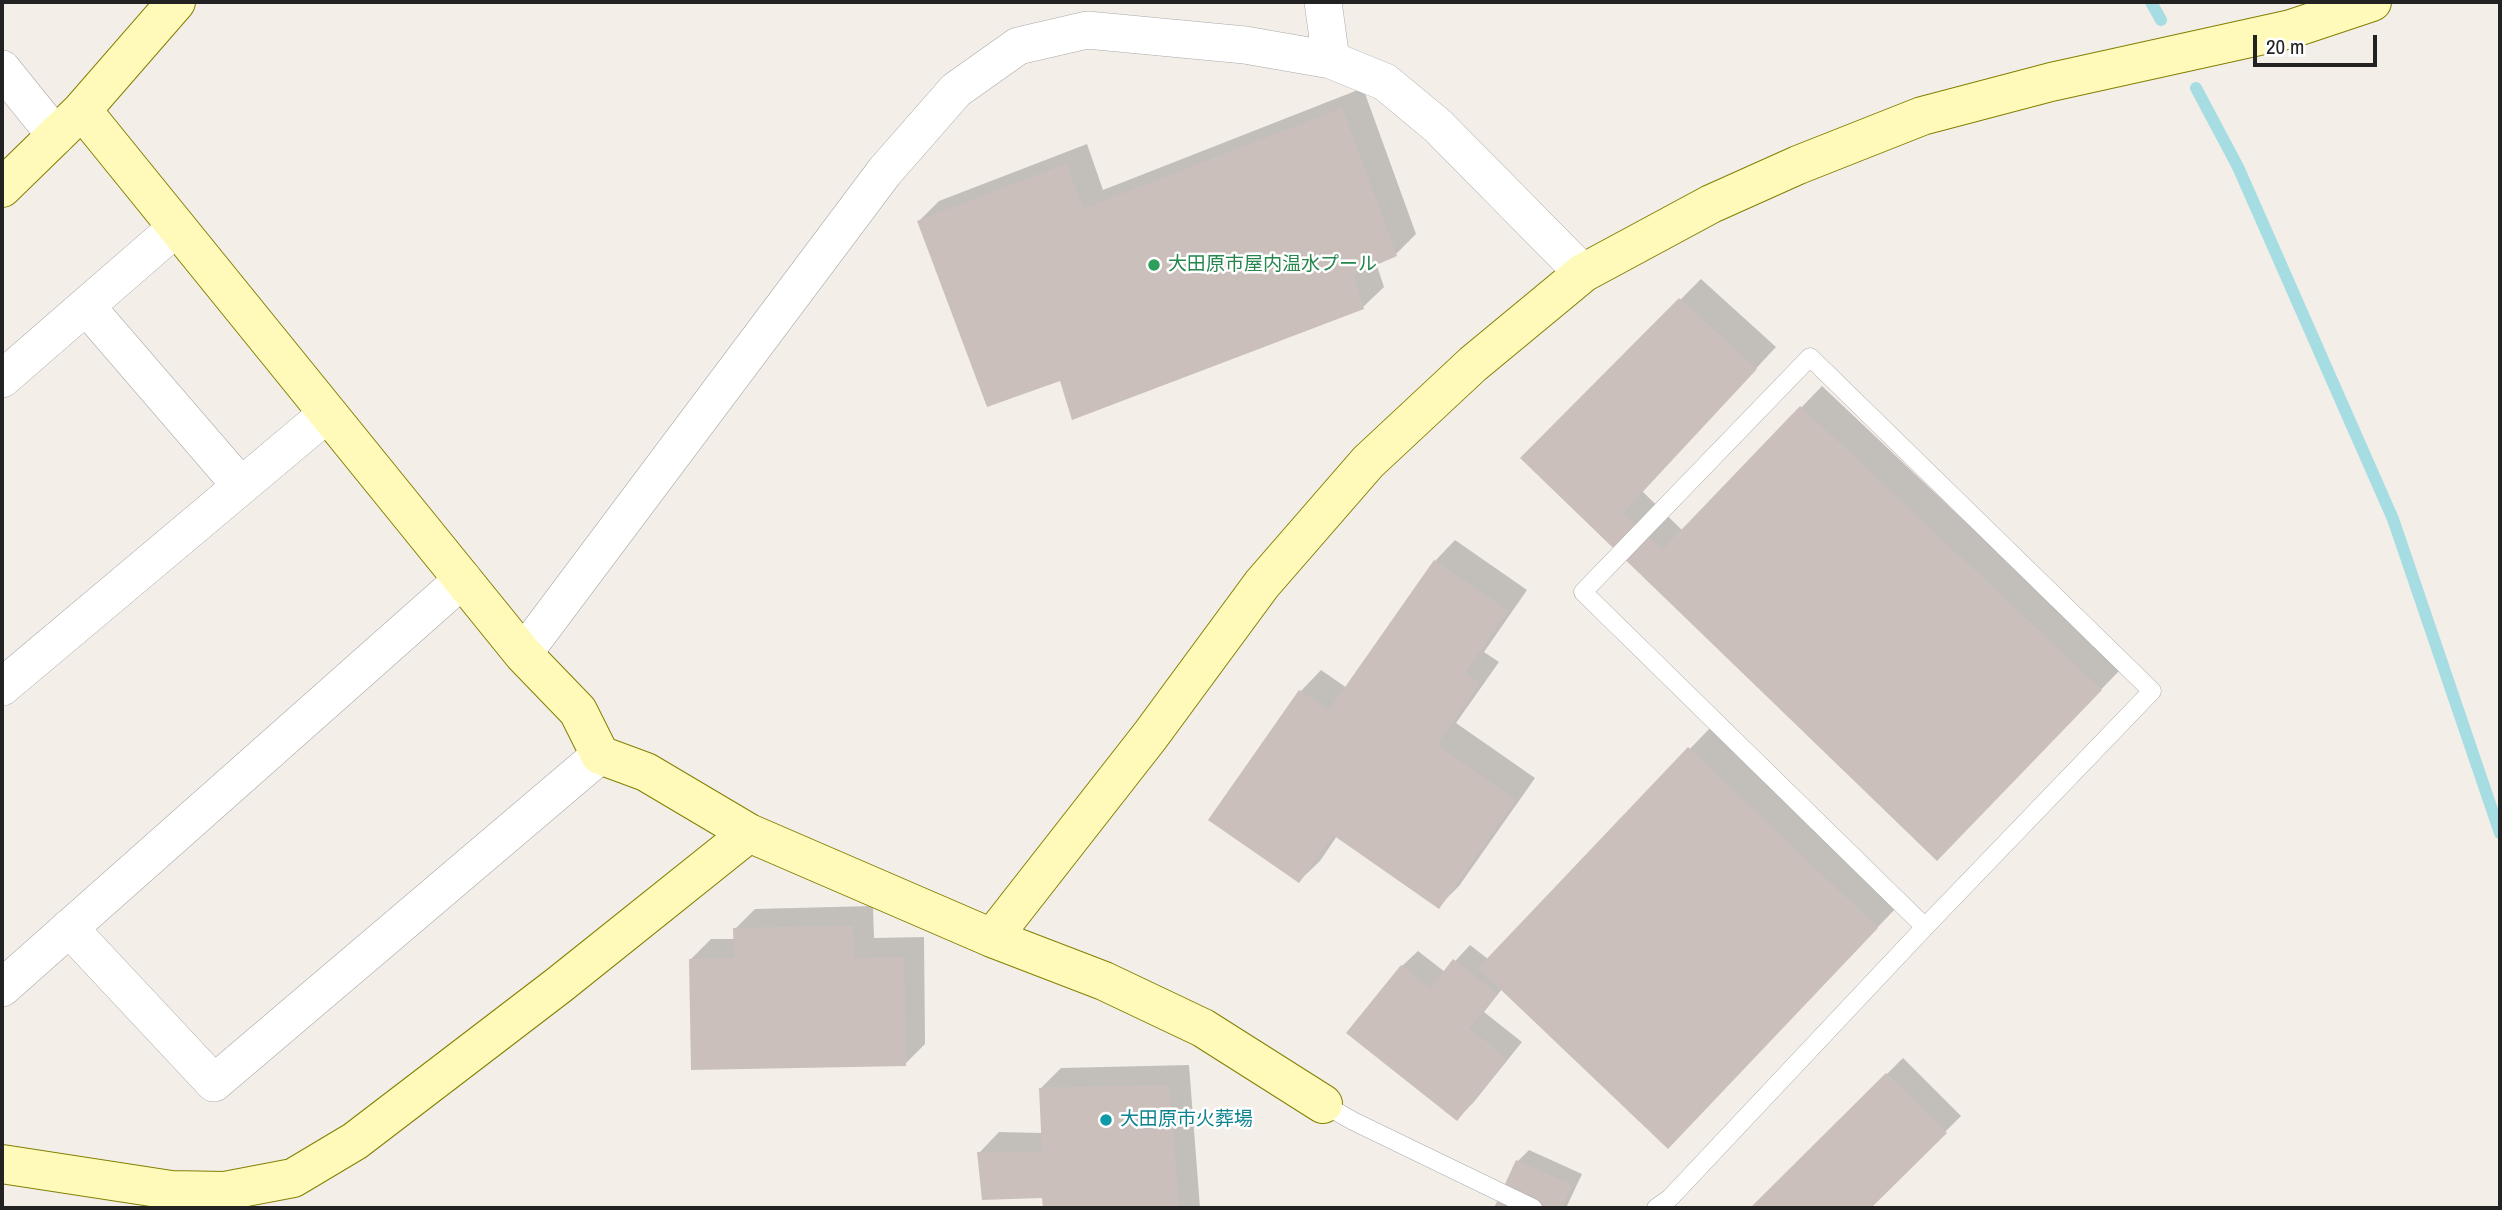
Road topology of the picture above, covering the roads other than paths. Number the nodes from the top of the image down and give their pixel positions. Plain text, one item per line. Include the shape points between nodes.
1 (176, 2) edge
2 (1323, 2) edge
3 (2372, 2) edge
4 (1331, 60) junction
5 (2, 69) edge
6 (69, 123) junction
7 (2, 188) edge
8 (177, 227) junction
9 (1583, 273) junction
10 (86, 306) junction
11 (2, 379) edge
12 (328, 413) junction
13 (241, 486) junction
14 (463, 579) junction
15 (523, 654) junction
16 (2, 687) edge
17 (600, 755) junction
18 (749, 833) junction
19 (1925, 926) junction
20 (69, 928) junction
21 (992, 938) junction
22 (2, 988) edge
23 (1323, 1104) joint
24 (2, 1164) edge
25 (1533, 1208) edge
26 (1656, 1208) edge

1 - 6 street
2 - 4 street
3 - 9 street via 2291,29 1922,116 1723,199
4 - 9 street via 1385,82 1438,126
4 - 15 street via 1245,45 1087,30 1018,46 956,90 885,171
5 - 6 street
6 - 7 street
6 - 8 street
8 - 10 street
8 - 12 street
9 - 21 street via 1474,364 1368,463 1262,584
10 - 11 street
10 - 13 street
12 - 13 street
12 - 14 street
13 - 16 street
14 - 15 street
14 - 20 street
15 - 17 street via 578,711
17 - 18 street via 646,772
17 - 20 street via 214,1083
18 - 21 street
18 - 24 street via 355,1141 293,1178 225,1191 172,1190
19 - 19 lane via 2152,691 1810,357 1583,592
19 - 26 lane
20 - 22 street
21 - 23 street via 1104,981 1203,1028
23 - 25 lane

